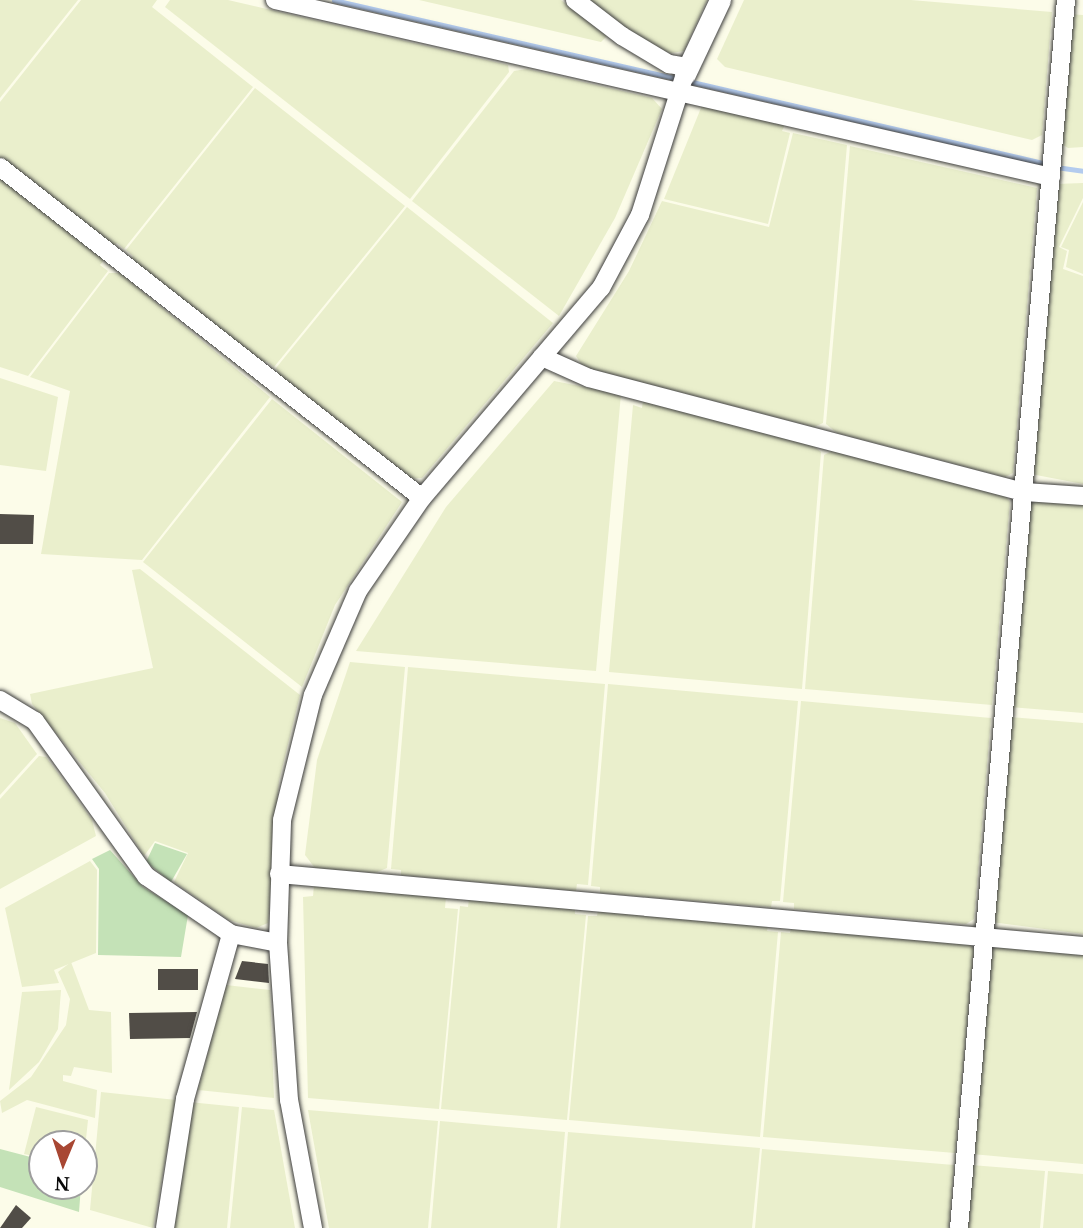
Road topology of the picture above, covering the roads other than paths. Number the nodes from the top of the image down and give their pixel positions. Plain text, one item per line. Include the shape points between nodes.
1 (275, 0) edge
2 (575, 0) edge
3 (720, 0) edge
4 (1066, 0) edge
5 (683, 82) junction
6 (0, 167) edge
7 (1052, 169) junction
8 (542, 358) junction
9 (1025, 492) junction
10 (1083, 496) edge
11 (422, 498) junction
12 (0, 700) edge
13 (279, 874) junction
14 (231, 934) junction
15 (987, 938) junction
16 (278, 943) junction
17 (1083, 946) edge
18 (165, 1228) edge
19 (313, 1228) edge
20 (959, 1228) edge

1 - 5 street
2 - 5 street via 669,64
3 - 5 street
4 - 7 street
5 - 7 street
5 - 8 street via 640,215 601,288
6 - 11 street
7 - 9 street
8 - 9 street via 589,378
8 - 11 street
9 - 10 street
9 - 15 street
11 - 13 street via 358,591 313,695 294,757
12 - 14 street via 35,721 146,876
13 - 15 street
13 - 16 street
14 - 16 street
14 - 18 street via 185,1099
15 - 17 street
15 - 20 street
16 - 19 street via 289,1100

